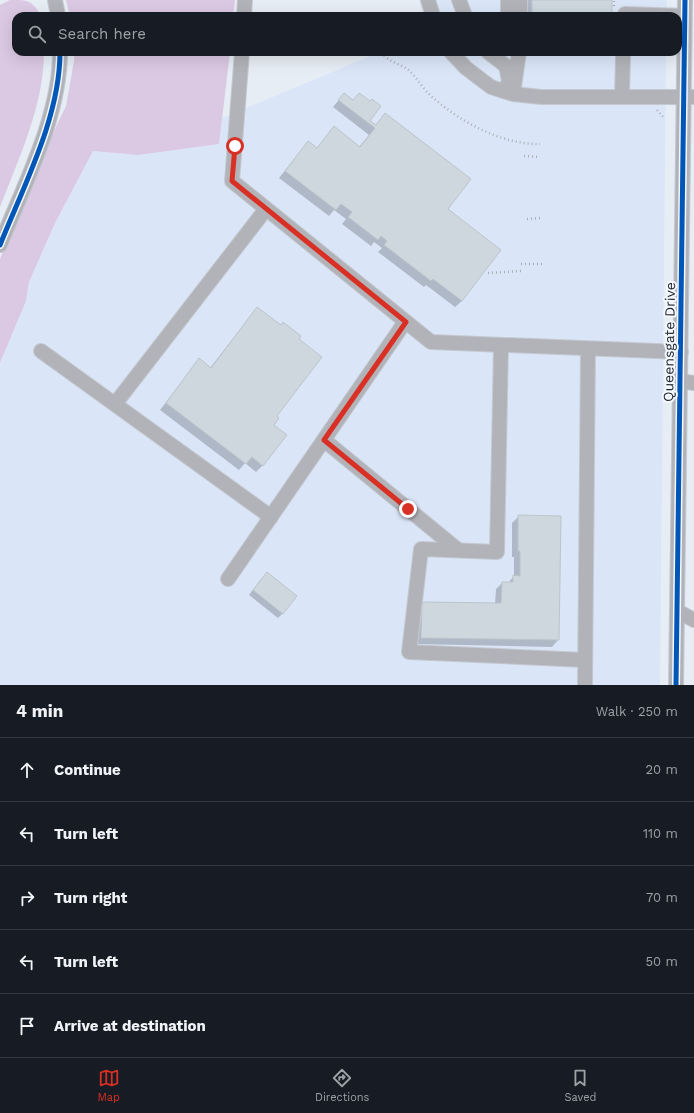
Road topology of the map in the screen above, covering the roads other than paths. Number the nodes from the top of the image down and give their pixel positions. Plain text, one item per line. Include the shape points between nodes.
1 (55, 0) edge
2 (245, 0) edge
3 (428, 0) edge
4 (459, 0) edge
5 (508, 0) edge
6 (520, 0) edge
7 (685, 0) edge
8 (57, 12) edge
9 (244, 12) edge
10 (431, 12) edge
11 (464, 12) edge
12 (508, 12) edge
13 (520, 12) edge
14 (684, 16) joint
15 (60, 56) edge
16 (242, 56) edge
17 (455, 56) edge
18 (493, 56) edge
19 (518, 56) edge
20 (623, 56) dead end
21 (509, 93) junction
22 (622, 96) junction
23 (688, 96) edge
24 (266, 209) junction
25 (0, 245) edge
26 (406, 322) junction
27 (501, 345) junction
28 (588, 349) junction
29 (41, 351) dead end
30 (681, 352) junction
31 (687, 382) edge
32 (115, 404) junction
33 (324, 440) junction
34 (270, 517) junction
35 (458, 550) junction
36 (228, 579) dead end
37 (678, 611) junction
38 (694, 620) edge
39 (585, 660) junction
40 (585, 685) edge
41 (676, 685) edge

1 - 8 street
2 - 9 street
3 - 10 street
4 - 11 street
5 - 12 street
6 - 13 street
7 - 14 street, Queensgate Drive
14 - 23 street, Queensgate Drive
15 - 25 street via 59,77 49,118
16 - 24 street via 232,181
17 - 21 street via 491,87
18 - 21 street via 506,66
19 - 21 street
20 - 22 street
21 - 22 street via 542,97
22 - 23 street
23 - 30 street, Queensgate Drive
24 - 26 street
24 - 32 street
26 - 27 street via 431,342
26 - 33 street
27 - 28 street
27 - 35 street via 497,552
28 - 30 street
28 - 39 street
29 - 32 street
30 - 31 street, Queensgate Drive
31 - 37 street, Queensgate Drive
32 - 34 street
33 - 34 street
33 - 35 street
34 - 36 street
35 - 39 street via 421,549 409,652
37 - 38 street
37 - 41 street, Queensgate Drive
39 - 40 street

